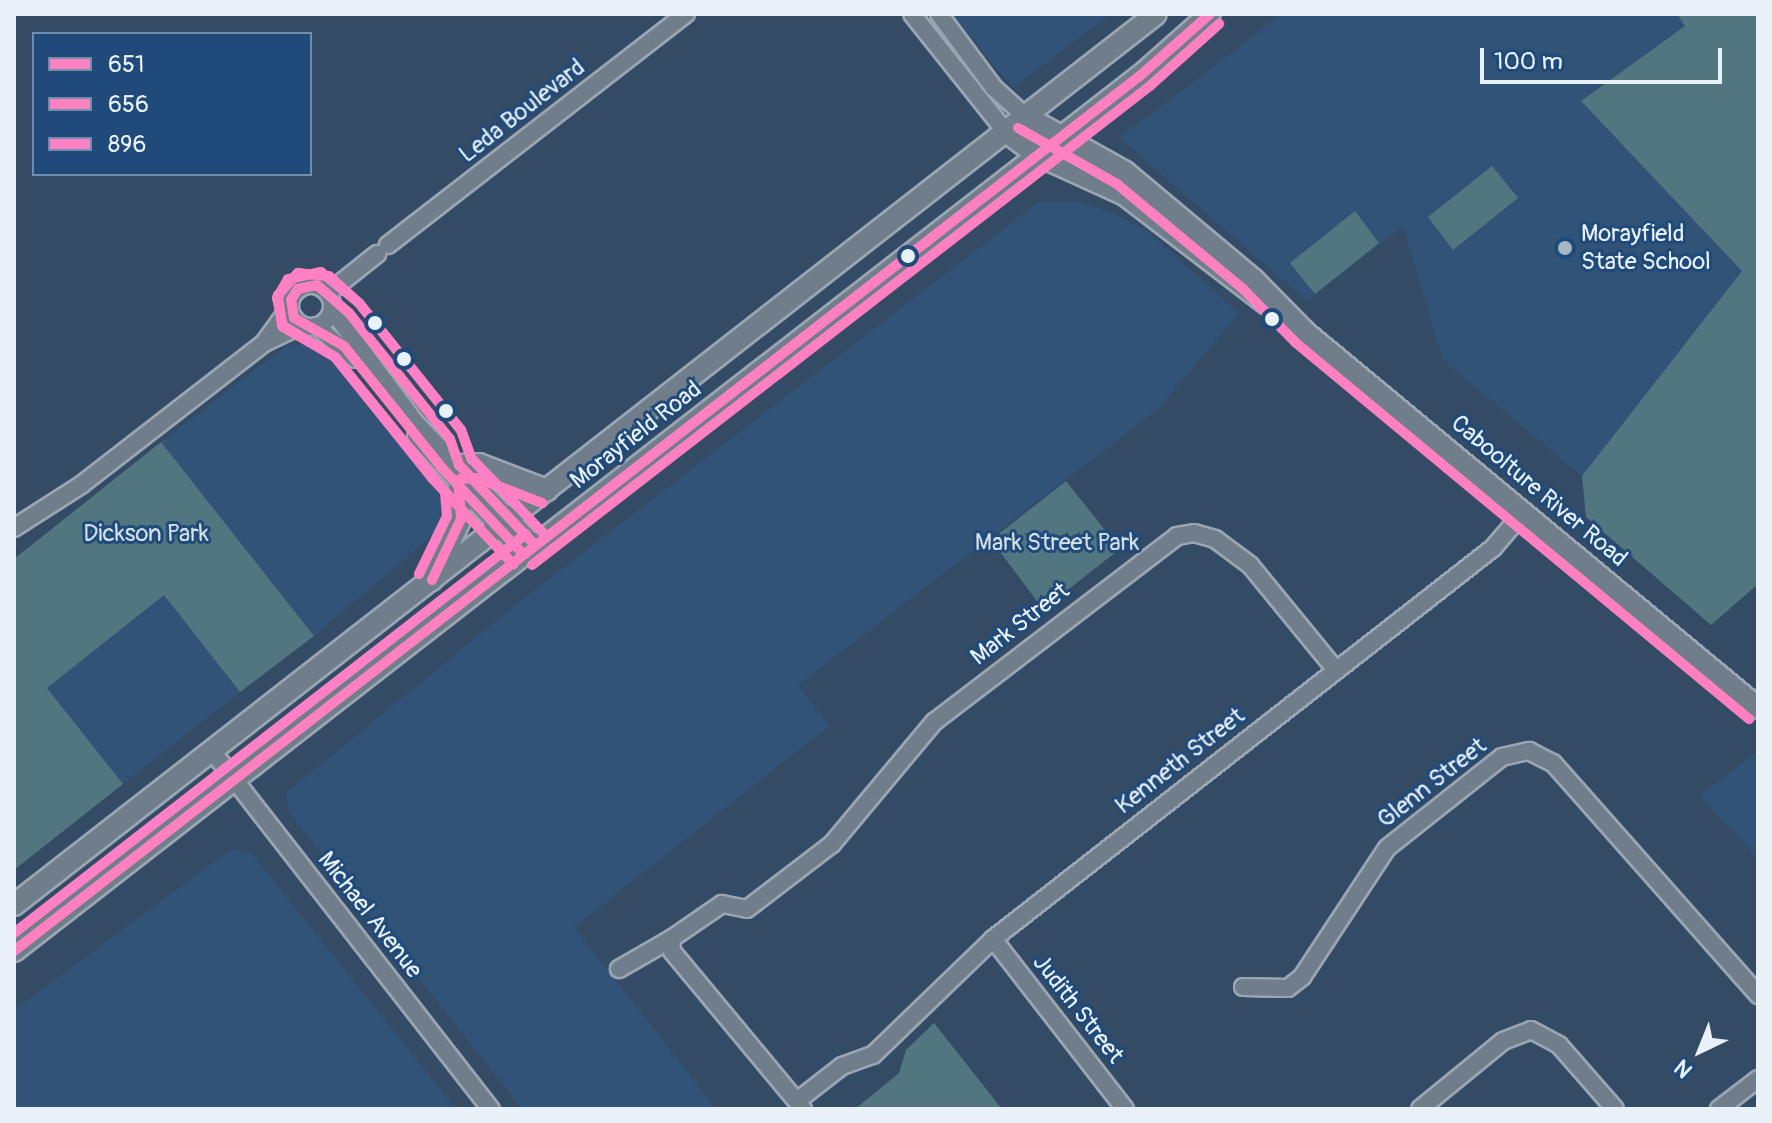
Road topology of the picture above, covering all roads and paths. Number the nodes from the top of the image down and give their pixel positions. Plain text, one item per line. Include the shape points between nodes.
1 (686, 14) edge
2 (912, 14) edge
3 (939, 14) edge
4 (1156, 14) edge
5 (1210, 14) edge
6 (1025, 116) junction
7 (1005, 131) junction
8 (1062, 136) junction
9 (1037, 155) junction
10 (328, 293) junction
11 (290, 307) junction
12 (332, 310) junction
13 (1286, 315) junction
14 (309, 326) junction
15 (264, 343) junction
16 (459, 465) junction
17 (459, 487) junction
18 (547, 490) junction
19 (1523, 513) junction
20 (505, 523) junction
21 (14, 528) edge
22 (529, 550) junction
23 (432, 580) junction
24 (1335, 669) junction
25 (1758, 708) edge
26 (212, 751) junction
27 (233, 778) junction
28 (14, 905) edge
29 (671, 939) junction
30 (993, 939) junction
31 (14, 951) edge
32 (619, 969) dead end
33 (1243, 987) dead end
34 (1758, 995) edge
35 (1758, 1079) edge
36 (800, 1105) edge
37 (491, 1109) edge
38 (1125, 1109) edge
39 (1420, 1109) edge
40 (1615, 1109) edge
41 (1719, 1109) edge

1 - 10 street, Leda Boulevard
2 - 7 street
3 - 6 street via 994,88
4 - 6 main road, Morayfield Road
5 - 8 main road, Morayfield Road
6 - 7 main road, Morayfield Road
6 - 8 main road, Caboolture River Road
7 - 9 main road, Caboolture River Road
7 - 18 main road, Morayfield Road
8 - 9 main road, Morayfield Road
8 - 13 main road, Caboolture River Road via 1125,172 1253,279
9 - 13 main road, Caboolture River Road via 1125,195 1244,291
9 - 22 main road, Morayfield Road
10 - 11 street via 317,285 304,286 293,294
10 - 12 street
11 - 14 street
11 - 15 street
12 - 14 street
12 - 16 street via 416,423
13 - 19 main road, Caboolture River Road
14 - 15 street
14 - 17 street via 344,346
15 - 21 street via 81,485
16 - 18 main road via 479,464
16 - 20 street
17 - 20 street
17 - 23 main road via 461,519
18 - 20 main road, Morayfield Road
19 - 24 street, Kenneth Street via 1493,548
19 - 25 main road, Caboolture River Road
20 - 22 street
20 - 23 main road, Morayfield Road
22 - 27 main road, Morayfield Road
23 - 26 main road, Morayfield Road
24 - 29 street, Mark Street via 1250,565 1215,539 1194,533 1177,536 934,722 832,844 747,909 722,904
24 - 30 street, Kenneth Street
26 - 27 street, Michael Avenue
26 - 28 main road, Morayfield Road
27 - 31 main road, Morayfield Road
27 - 37 street, Michael Avenue
29 - 32 street
29 - 36 street via 672,951
30 - 36 street, Kenneth Street via 873,1055 842,1066
30 - 38 street, Judith Street
33 - 34 street, Glenn Street via 1288,988 1302,977 1387,848 1502,757 1529,751 1553,763
35 - 41 street
39 - 40 street via 1503,1041 1531,1030 1559,1045

